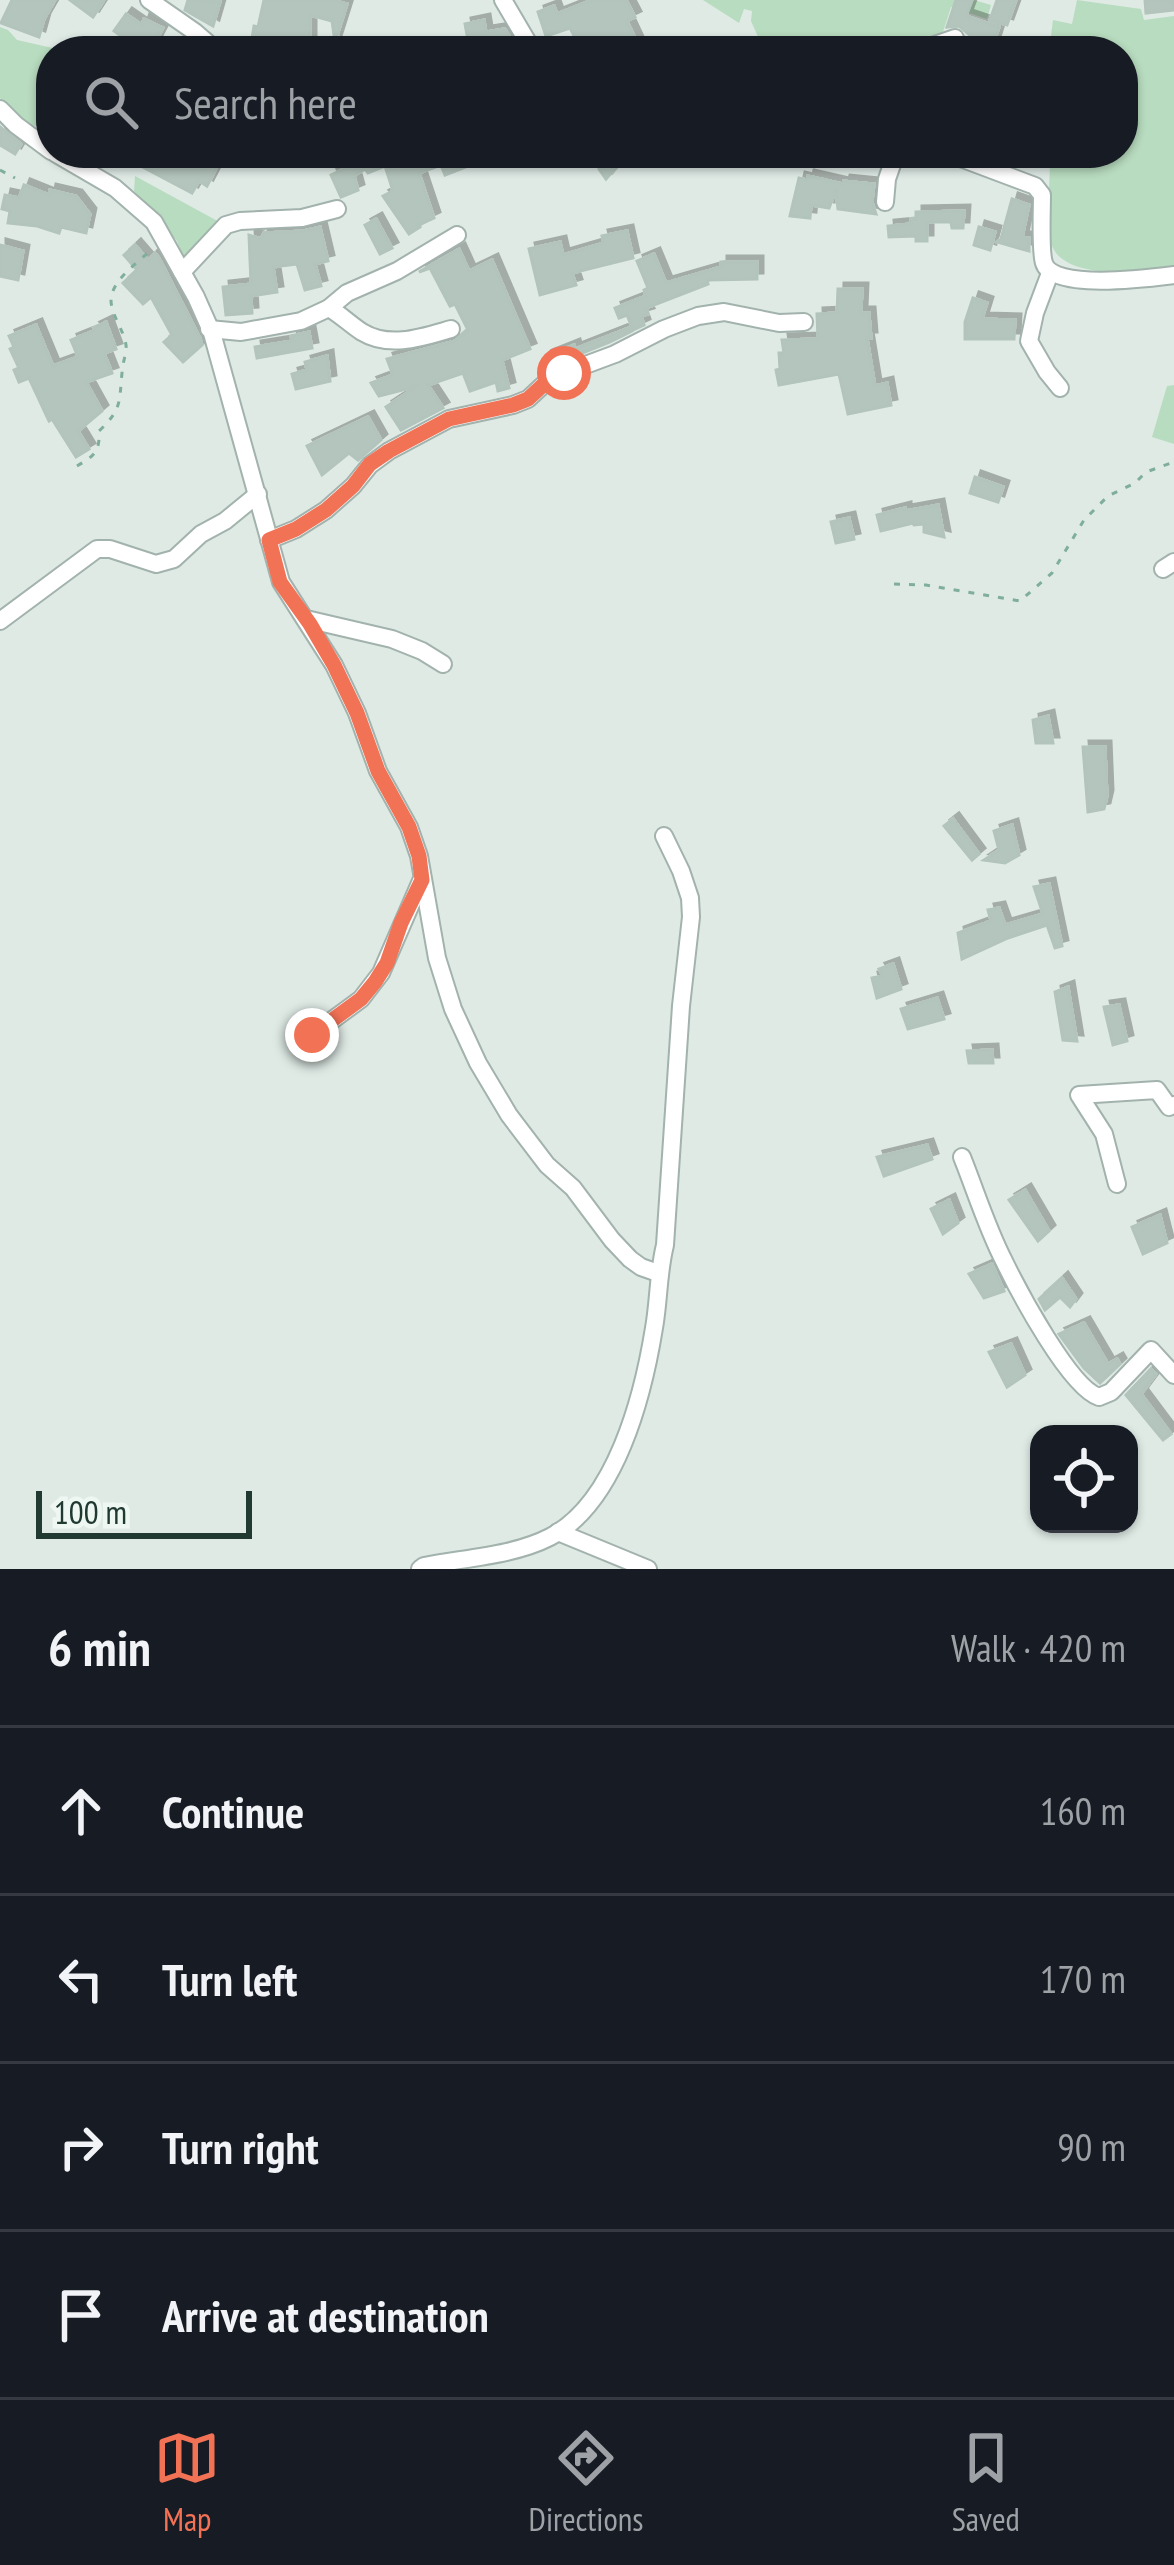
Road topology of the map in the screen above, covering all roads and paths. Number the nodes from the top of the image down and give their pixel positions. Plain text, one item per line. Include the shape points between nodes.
1 (149, 0) edge
2 (503, 0) edge
3 (199, 36) edge
4 (524, 36) edge
5 (0, 109) edge
6 (36, 140) edge
7 (81, 168) edge
8 (891, 168) edge
9 (986, 168) edge
10 (0, 170) edge
11 (15, 178) dead end
12 (885, 202) dead end
13 (337, 209) dead end
14 (457, 235) dead end
15 (163, 238) junction
16 (182, 272) junction
17 (1050, 273) junction
18 (1174, 275) edge
19 (329, 308) junction
20 (804, 322) dead end
21 (452, 328) dead end
22 (209, 329) junction
23 (1060, 388) dead end
24 (1174, 462) edge
25 (77, 466) dead end
26 (258, 494) junction
27 (269, 540) junction
28 (894, 584) dead end
29 (306, 619) junction
30 (0, 621) edge
31 (443, 664) dead end
32 (664, 836) dead end
33 (422, 880) junction
34 (312, 1035) dead end
35 (1174, 1105) edge
36 (962, 1157) dead end
37 (1117, 1184) dead end
38 (658, 1273) junction
39 (1174, 1375) edge
40 (558, 1532) junction
41 (420, 1569) edge
42 (648, 1569) edge

1 - 3 street
2 - 4 street
5 - 6 street
7 - 15 street via 115,188
8 - 12 street
9 - 17 street via 1042,195
10 - 11 path
13 - 16 street via 226,225
14 - 19 street
15 - 16 street
15 - 25 path via 114,291 127,346 120,405 99,431 97,454
16 - 22 street
17 - 18 street
17 - 23 street via 1029,341
19 - 21 street via 382,340
19 - 22 street via 241,332
20 - 27 street via 724,311 681,322 564,373 528,399 449,419 389,451 326,510
22 - 26 street
24 - 28 path via 1108,496 1052,573 1020,601
26 - 27 street
26 - 30 street via 174,559 156,564 97,549
27 - 29 street via 280,582
29 - 31 street via 392,639
29 - 33 street via 409,827
32 - 38 street via 692,917
33 - 34 street via 375,982
33 - 38 street via 453,1009 509,1115 612,1240
35 - 37 street via 1157,1090 1079,1095 1104,1134
36 - 39 street via 1003,1260 1077,1383 1099,1397 1111,1392 1151,1350
38 - 40 street via 636,1409 590,1503
40 - 41 street
40 - 42 street

